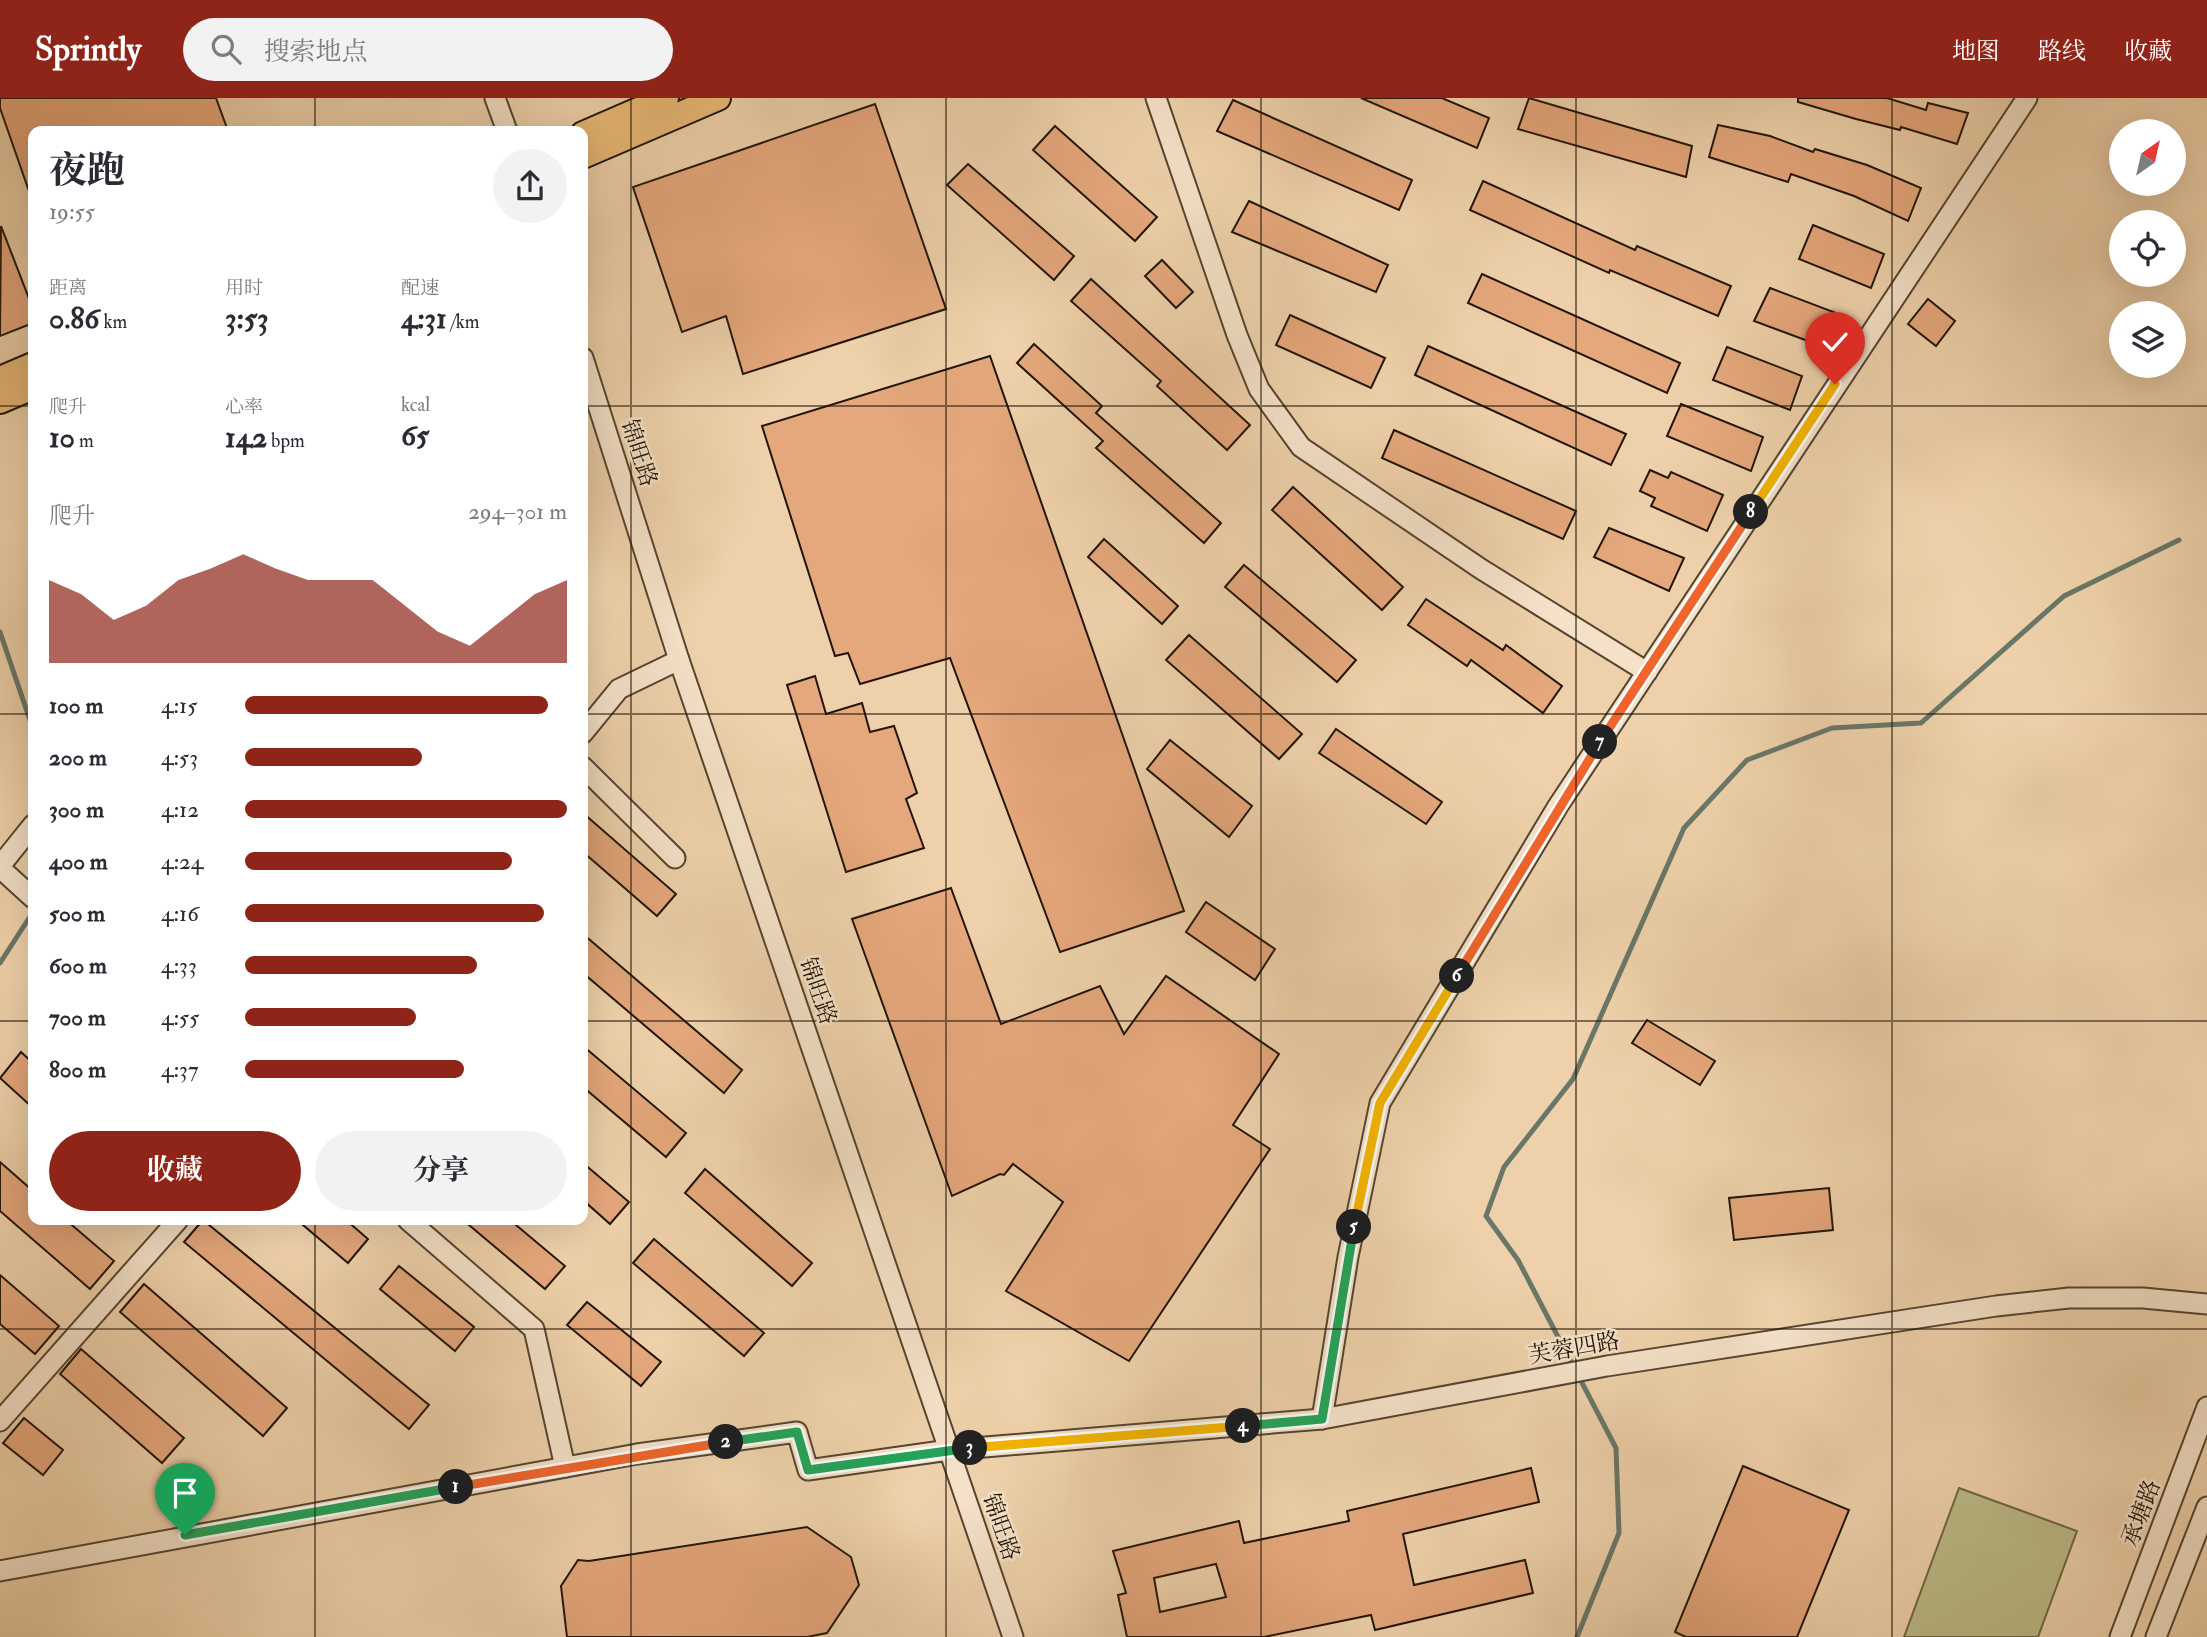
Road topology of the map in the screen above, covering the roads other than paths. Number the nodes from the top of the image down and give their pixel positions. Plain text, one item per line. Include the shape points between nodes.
1 (495, 98) edge
2 (666, 98) edge
3 (718, 98) edge
4 (1156, 98) edge
5 (2027, 98) edge
6 (505, 126) edge
7 (588, 132) edge
8 (588, 154) edge
9 (28, 367) edge
10 (588, 374) edge
11 (0, 379) edge
12 (28, 389) edge
13 (0, 401) edge
14 (679, 660) junction
15 (1647, 671) junction
16 (588, 727) edge
17 (588, 772) edge
18 (28, 831) edge
19 (675, 858) dead end
20 (0, 867) edge
21 (28, 894) edge
22 (174, 1225) edge
23 (414, 1225) edge
24 (2207, 1304) edge
25 (2207, 1407) edge
26 (1322, 1419) junction
27 (0, 1421) edge
28 (949, 1450) junction
29 (565, 1467) junction
30 (2207, 1507) edge
31 (0, 1571) edge
32 (1013, 1637) edge
33 (2120, 1637) edge
34 (2156, 1637) edge

1 - 6 street
2 - 7 main road
3 - 8 main road
4 - 15 street via 1259,389 1301,447 1482,569
5 - 15 street
9 - 11 main road
10 - 14 street, 锦旺路
12 - 13 main road
14 - 16 street via 619,689
14 - 28 street, 锦旺路
15 - 26 street via 1558,806 1380,1103 1348,1256
17 - 19 street
18 - 20 street
20 - 21 street
22 - 27 street
23 - 29 street via 534,1329
24 - 26 street, 芙蓉四路 via 2069,1298 1996,1306 1607,1366
25 - 33 street, 承塘路
26 - 28 street, 芙蓉四路
28 - 29 street, 芙蓉四路 via 808,1470 797,1432
28 - 32 street, 锦旺路
29 - 31 street
30 - 34 street

